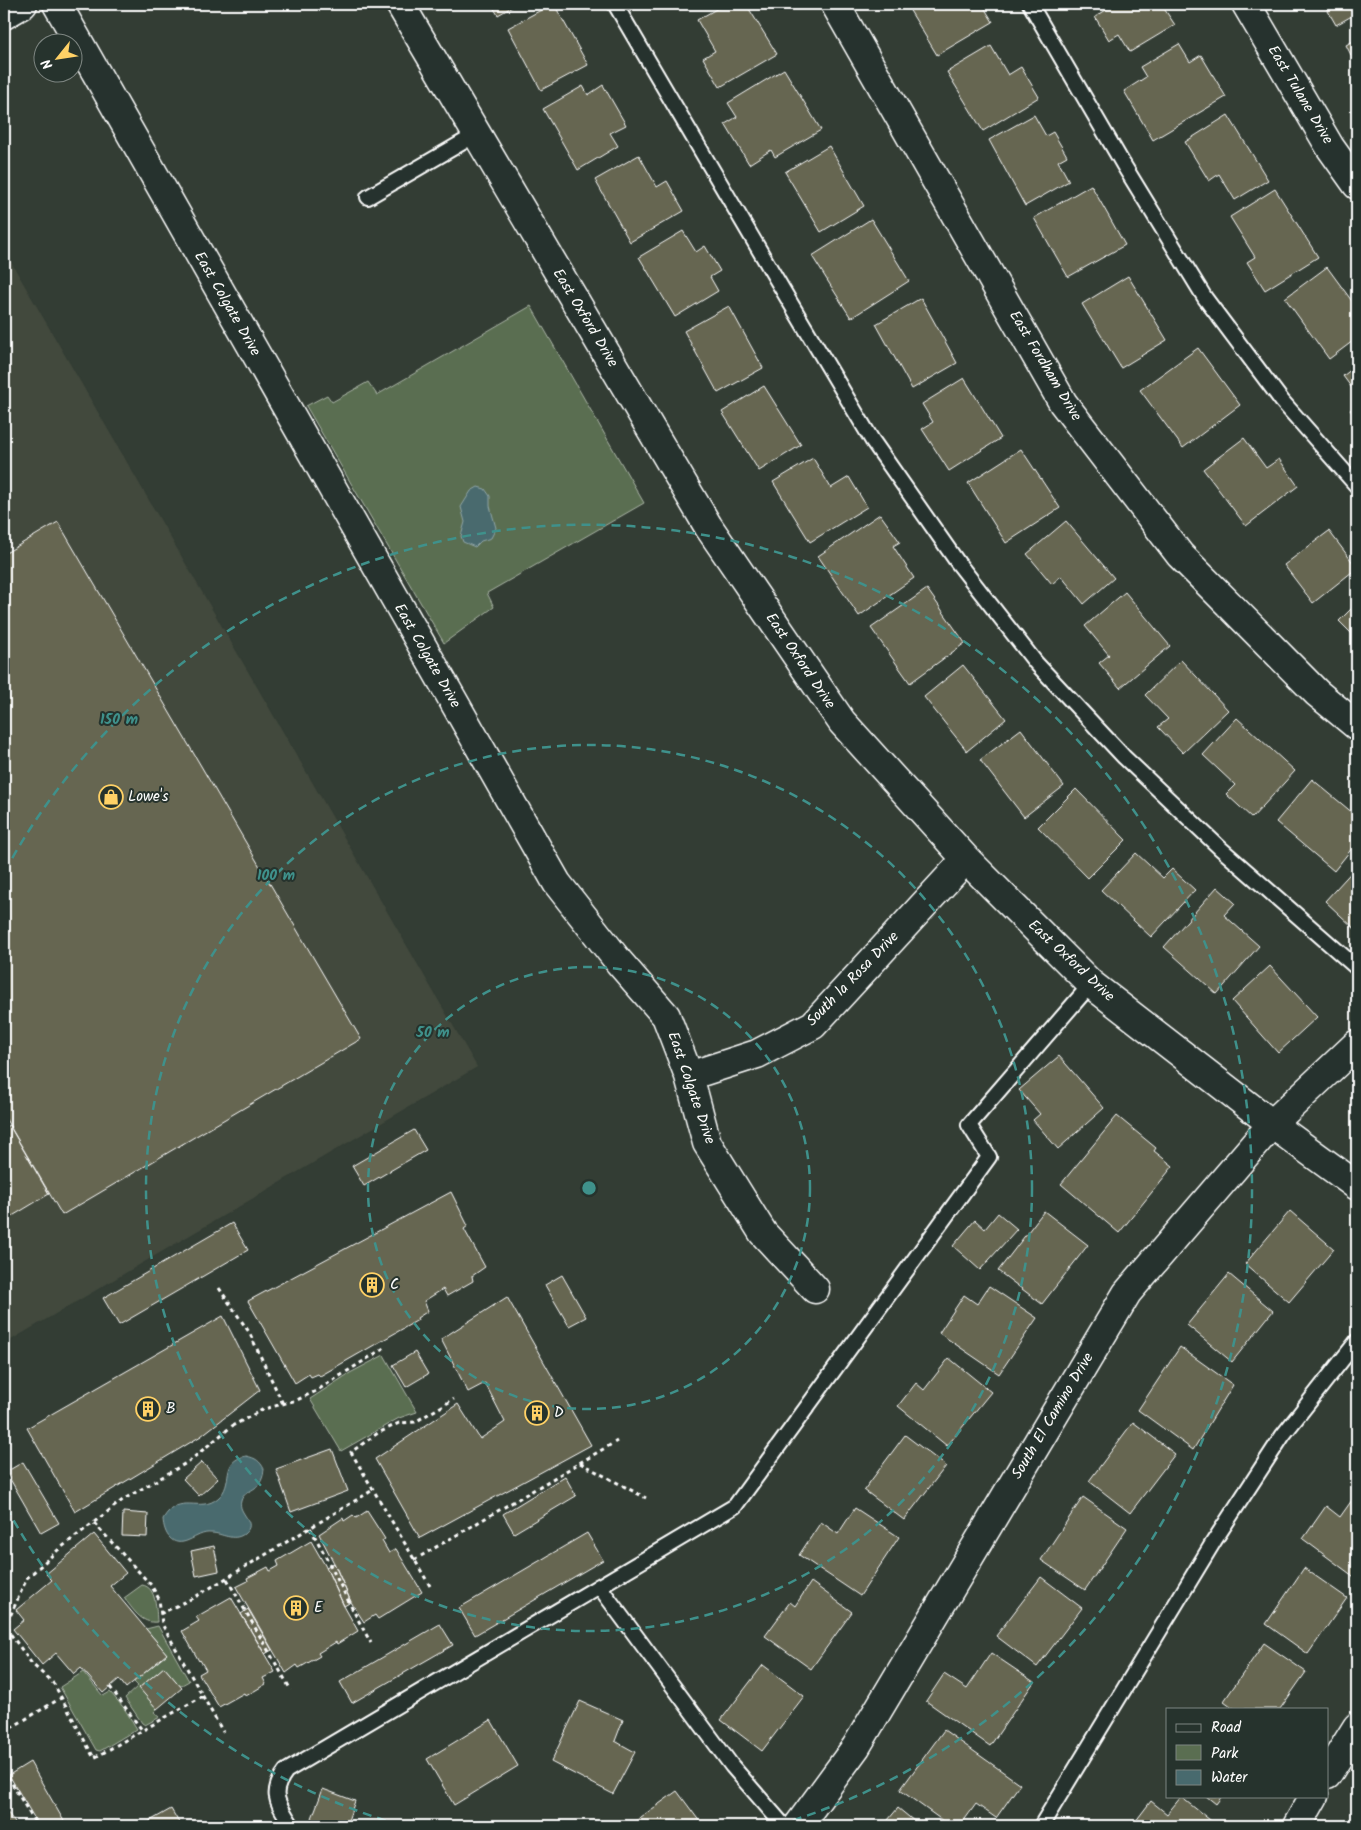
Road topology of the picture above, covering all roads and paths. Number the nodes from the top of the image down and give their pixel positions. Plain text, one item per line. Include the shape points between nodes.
1 (23, 4) edge
2 (57, 4) edge
3 (400, 4) edge
4 (615, 4) edge
5 (835, 4) edge
6 (1030, 4) edge
7 (1246, 4) edge
8 (4, 15) edge
9 (477, 134) junction
10 (1357, 185) edge
11 (368, 197) dead end
12 (1357, 486) edge
13 (1357, 726) edge
14 (966, 859) junction
15 (1357, 968) edge
16 (1091, 984) junction
17 (1357, 1044) edge
18 (689, 1076) junction
19 (1272, 1124) junction
20 (1357, 1186) edge
21 (219, 1288) dead end
22 (815, 1289) dead end
23 (1357, 1341) edge
24 (384, 1348) dead end
25 (454, 1399) dead end
26 (283, 1404) junction
27 (617, 1441) dead end
28 (579, 1463) junction
29 (373, 1490) junction
30 (646, 1498) dead end
31 (94, 1523) junction
32 (310, 1528) junction
33 (414, 1560) junction
34 (227, 1579) junction
35 (430, 1586) dead end
36 (599, 1586) junction
37 (4, 1599) edge
38 (12, 1613) junction
39 (160, 1614) junction
40 (371, 1643) dead end
41 (110, 1687) dead end
42 (291, 1690) dead end
43 (202, 1696) junction
44 (61, 1698) junction
45 (142, 1730) junction
46 (4, 1732) edge
47 (223, 1732) dead end
48 (1353, 1742) edge
49 (4, 1770) edge
50 (1328, 1774) edge
51 (1313, 1798) edge
52 (37, 1826) edge
53 (292, 1826) edge
54 (784, 1826) edge
55 (798, 1826) edge
56 (1041, 1826) edge
57 (1296, 1826) edge

1 - 8 street
2 - 18 street, East Colgate Drive via 557,883 618,962 666,1016
3 - 9 street, East Oxford Drive
4 - 15 lane via 872,440 958,563 1036,663 1124,757 1220,848
5 - 13 street, East Fordham Drive via 1063,403 1180,555 1317,693
6 - 12 lane via 1206,298 1282,401
7 - 10 street, East Tulane Drive via 1330,147
9 - 11 lane
9 - 14 street, East Oxford Drive via 708,526 842,722
14 - 16 street, East Oxford Drive
14 - 18 street, South la Rosa Drive via 813,1025 757,1054
16 - 19 street, East Oxford Drive
16 - 36 lane via 969,1125 989,1157 735,1506
17 - 19 street, South El Camino Drive
18 - 22 street, East Colgate Drive via 707,1143 763,1233
19 - 20 street, East Oxford Drive
19 - 55 street, South El Camino Drive via 1126,1293 856,1747
21 - 26 path via 249,1332
23 - 56 lane via 1283,1435 1219,1532
24 - 26 path via 316,1392
25 - 29 path via 415,1422 399,1423 378,1433 351,1452
26 - 31 path via 264,1409 232,1426 188,1462 124,1499
27 - 28 path
28 - 30 path
28 - 33 path
29 - 32 path
29 - 33 path
31 - 38 path via 27,1578
31 - 39 path via 151,1585 159,1599
32 - 34 path
32 - 40 path
33 - 35 path
34 - 39 path
34 - 42 path
36 - 53 lane via 286,1771 275,1789 278,1803
36 - 54 lane via 732,1766
37 - 38 path
38 - 44 path via 8,1620 9,1632 32,1664 54,1684
39 - 43 path via 162,1624
41 - 45 path
43 - 45 path
43 - 47 path
44 - 45 path via 94,1758
44 - 46 path
48 - 50 street
49 - 52 path
51 - 57 street

